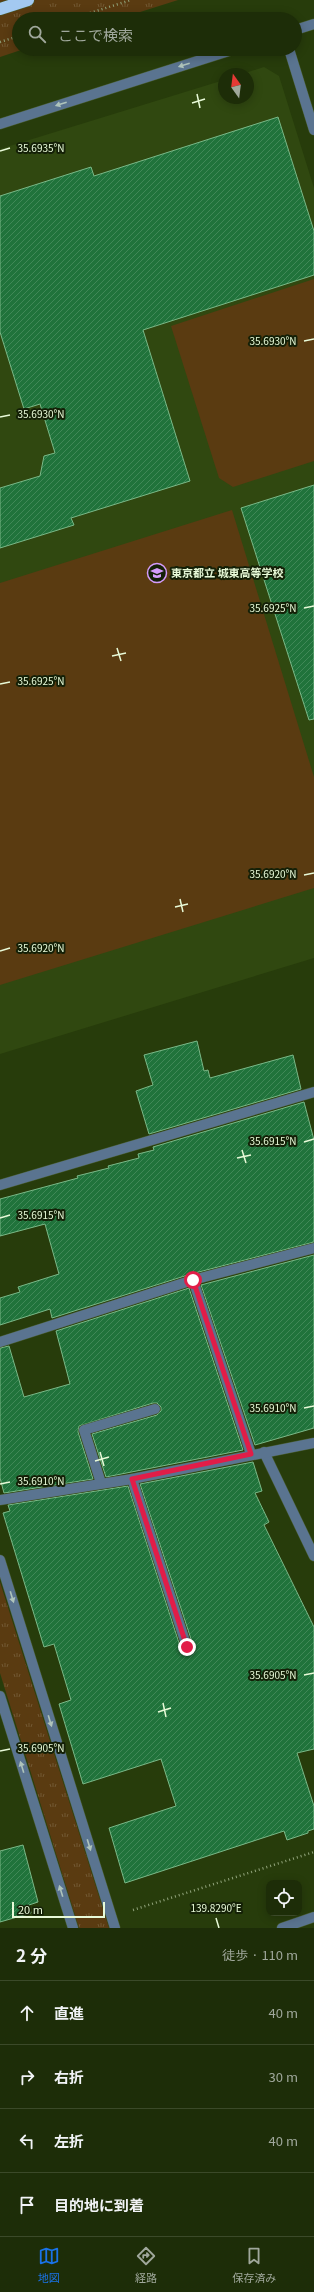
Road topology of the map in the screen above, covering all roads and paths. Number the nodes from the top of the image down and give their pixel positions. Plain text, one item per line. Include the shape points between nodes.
1 (28, 0) edge
2 (131, 0) edge
3 (0, 9) edge
4 (94, 12) edge
5 (314, 24) edge
6 (302, 28) edge
7 (12, 38) edge
8 (0, 42) edge
9 (213, 56) edge
10 (291, 56) edge
11 (0, 124) edge
12 (314, 130) edge
13 (314, 1092) edge
14 (0, 1185) edge
15 (314, 1248) edge
16 (193, 1280) junction
17 (0, 1342) edge
18 (155, 1409) dead end
19 (314, 1443) edge
20 (264, 1452) junction
21 (251, 1454) junction
22 (132, 1479) junction
23 (101, 1483) junction
24 (0, 1500) edge
25 (314, 1556) edge
26 (0, 1560) edge
27 (187, 1647) dead end
28 (0, 1696) edge
29 (314, 1852) edge
30 (111, 1917) junction
31 (314, 1917) edge
32 (73, 1928) edge
33 (115, 1928) edge
34 (282, 1928) edge

1 - 3 highway
2 - 4 path
5 - 6 street
7 - 8 path
9 -> 11 street
10 - 12 street
13 - 14 street
15 - 16 street
16 - 17 street
16 - 21 street
18 - 23 street via 84,1430
19 - 20 street
20 - 21 street
20 - 25 street
21 - 22 street
22 - 23 street
22 - 27 street
23 - 24 street
26 -> 30 street
32 -> 28 street
29 - 30 path
30 - 33 street
31 - 34 street

